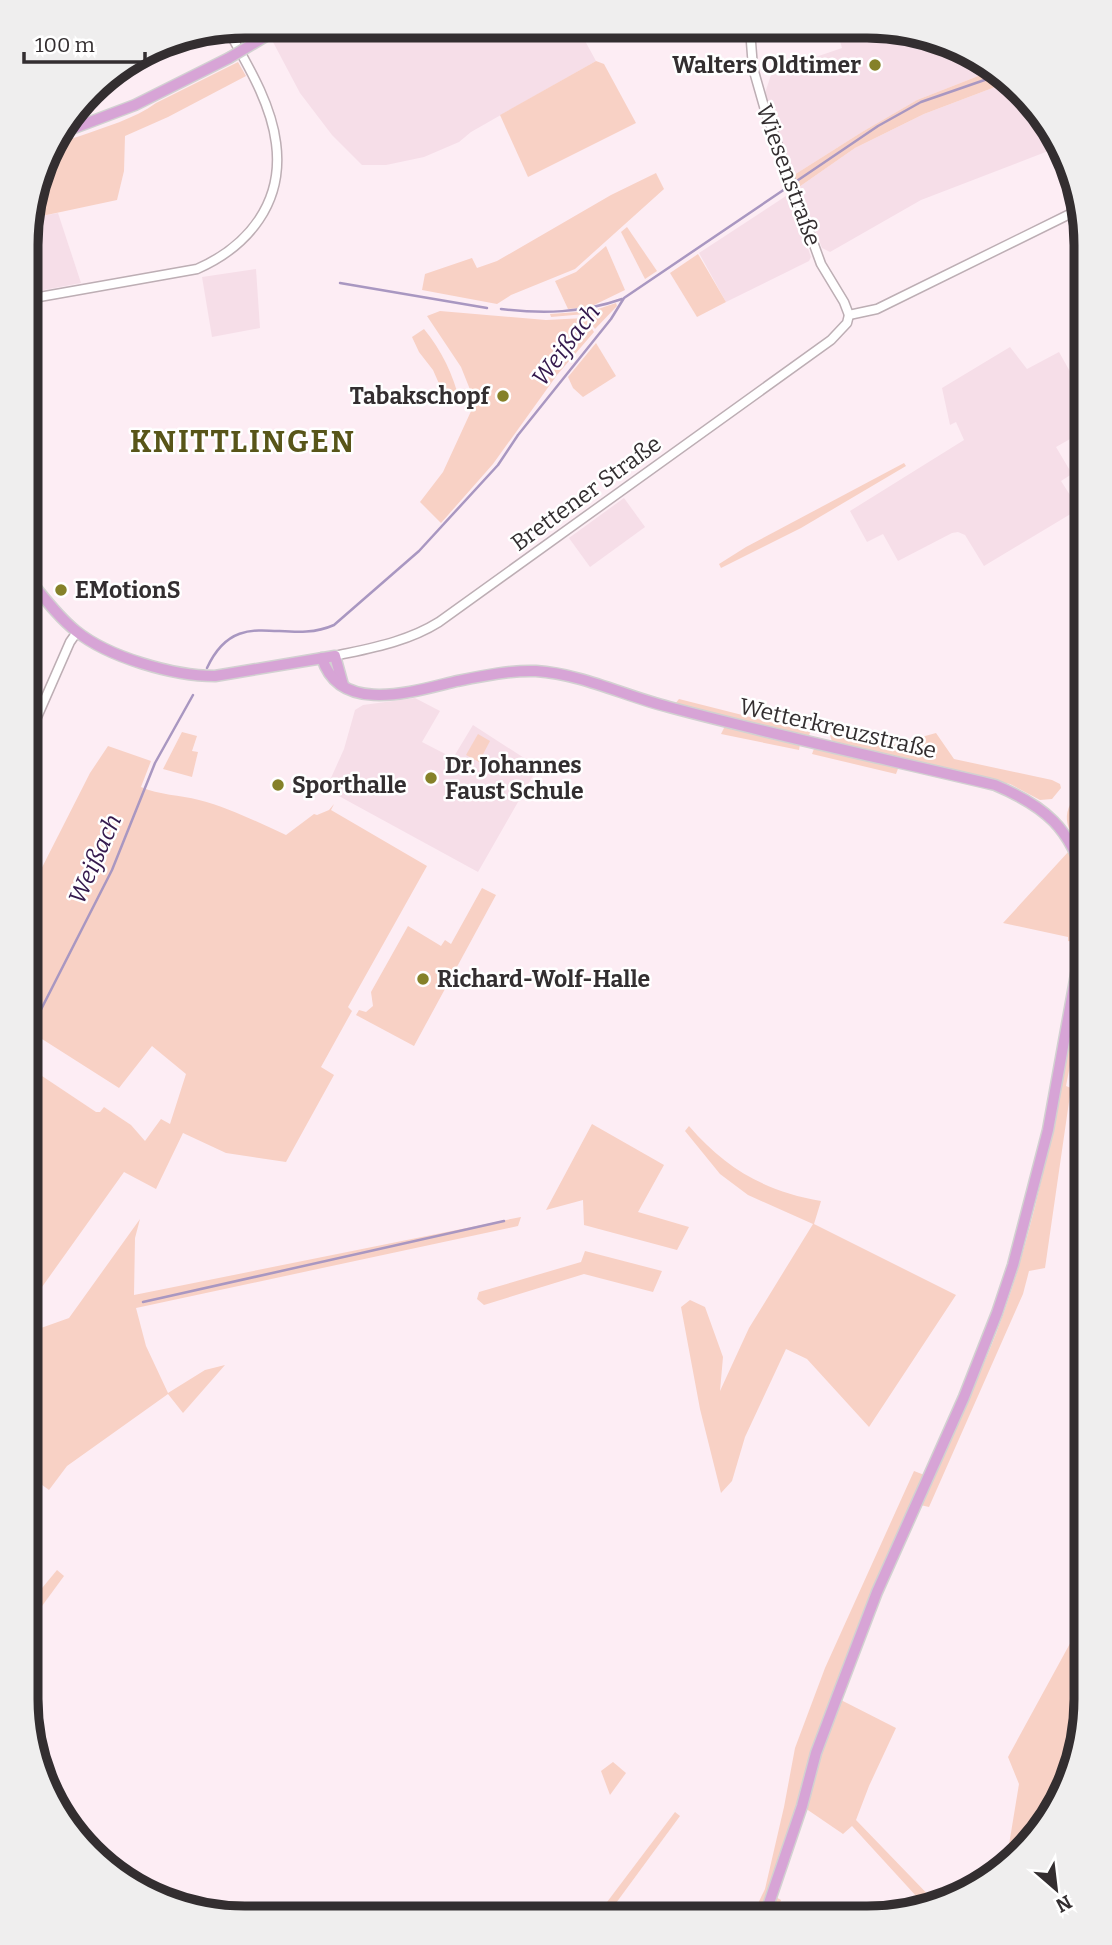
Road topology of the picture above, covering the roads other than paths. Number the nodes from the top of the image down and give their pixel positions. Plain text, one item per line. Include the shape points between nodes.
1 (751, 38) edge
2 (233, 39) edge
3 (261, 39) edge
4 (75, 128) edge
5 (1071, 213) edge
6 (38, 297) edge
7 (849, 315) junction
8 (38, 590) edge
9 (77, 632) junction
10 (335, 656) junction
11 (323, 658) junction
12 (343, 685) junction
13 (38, 715) edge
14 (1074, 849) edge
15 (1073, 988) edge
16 (768, 1906) edge

1 - 7 street, Wiesenstraße via 756,82 821,264
2 - 6 street via 264,102 276,141 272,195 248,236 197,269
3 - 4 main road, bridge via 135,105
5 - 7 street via 877,309
7 - 10 street, Brettener Straße via 831,340 421,634
8 - 9 main road, Brettener Straße
9 - 11 main road, Brettener Straße via 107,650 201,676
9 - 13 street
10 - 11 main road, Brettener Straße
10 - 12 main road
11 - 12 main road via 331,678
12 - 14 main road, Wetterkreuzstraße via 355,692 387,695 524,671 559,674 722,721 995,785 1050,816
15 - 16 main road via 1048,1130 998,1313 877,1592 816,1753

